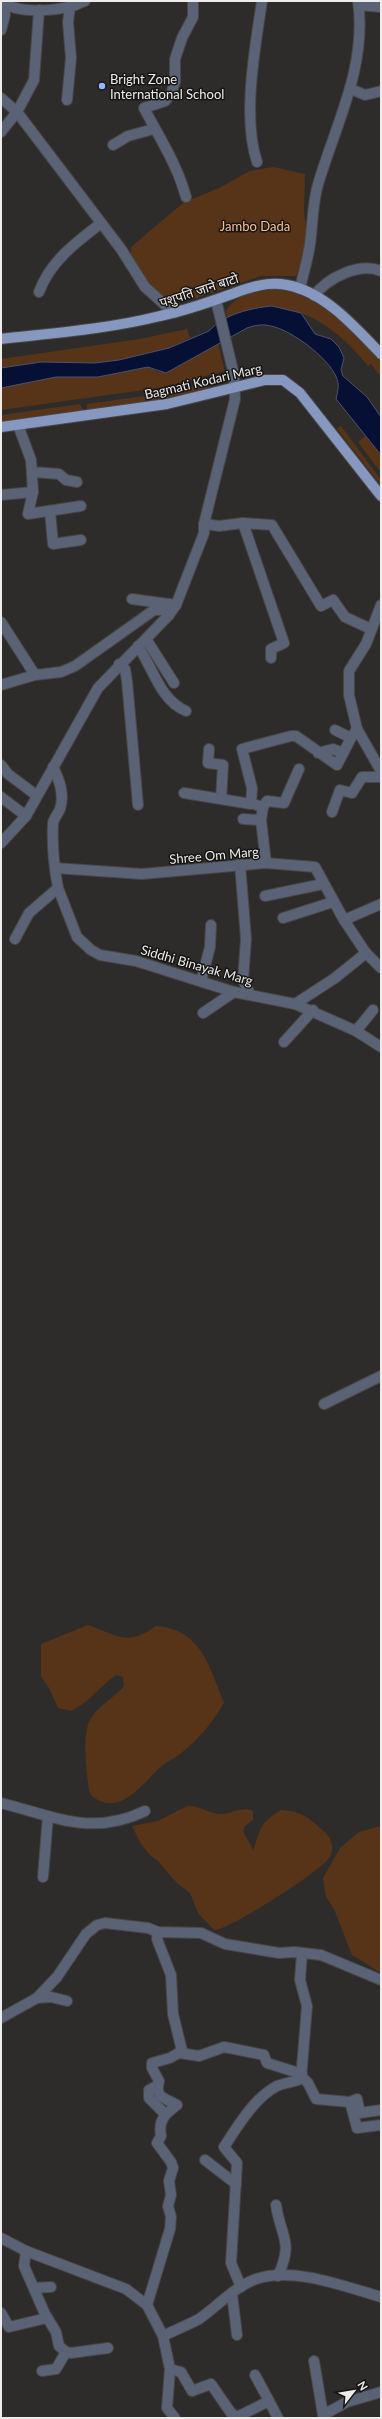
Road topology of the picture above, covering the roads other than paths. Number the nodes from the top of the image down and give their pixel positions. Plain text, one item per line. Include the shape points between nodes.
1 (82, 1) edge
2 (193, 1) edge
3 (262, 1) edge
4 (3, 2) edge
5 (359, 3) edge
6 (70, 6) junction
7 (381, 7) edge
8 (38, 10) junction
9 (1, 30) edge
10 (351, 89) junction
11 (381, 91) edge
12 (1, 98) edge
13 (67, 100) dead end
14 (17, 112) junction
15 (154, 129) junction
16 (1, 132) edge
17 (113, 145) dead end
18 (257, 162) dead end
19 (186, 197) dead end
20 (100, 224) junction
21 (381, 271) edge
22 (300, 289) junction
23 (39, 292) dead end
24 (314, 296) junction
25 (216, 300) junction
26 (174, 313) junction
27 (1, 339) edge
28 (381, 354) edge
29 (235, 386) junction
30 (18, 425) junction
31 (1, 427) edge
32 (33, 472) junction
33 (78, 482) dead end
34 (33, 492) junction
35 (1, 495) edge
36 (381, 496) edge
37 (81, 506) dead end
38 (50, 511) junction
39 (243, 522) junction
40 (204, 524) junction
41 (81, 540) dead end
42 (132, 599) dead end
43 (176, 604) junction
44 (381, 604) edge
45 (169, 615) junction
46 (1, 622) edge
47 (371, 629) junction
48 (146, 639) junction
49 (138, 646) junction
50 (271, 658) dead end
51 (120, 664) junction
52 (35, 675) junction
53 (174, 683) dead end
54 (1, 685) edge
55 (186, 711) dead end
56 (358, 729) junction
57 (334, 730) dead end
58 (351, 738) junction
59 (209, 749) dead end
60 (1, 765) edge
61 (53, 767) junction
62 (299, 769) dead end
63 (381, 772) edge
64 (381, 777) edge
65 (184, 793) dead end
66 (36, 795) junction
67 (1, 797) edge
68 (221, 799) junction
69 (251, 804) junction
70 (138, 805) dead end
71 (263, 807) junction
72 (332, 812) dead end
73 (26, 816) junction
74 (243, 819) dead end
75 (261, 820) junction
76 (1, 843) edge
77 (266, 863) junction
78 (240, 864) junction
79 (55, 868) junction
80 (323, 884) junction
81 (58, 888) junction
82 (265, 896) dead end
83 (333, 902) junction
84 (381, 904) edge
85 (283, 918) dead end
86 (344, 920) junction
87 (211, 925) dead end
88 (15, 939) dead end
89 (366, 953) junction
90 (381, 968) edge
91 (201, 981) junction
92 (234, 992) junction
93 (250, 994) junction
94 (295, 1004) junction
95 (313, 1010) junction
96 (373, 1010) dead end
97 (203, 1013) dead end
98 (356, 1031) junction
99 (284, 1042) dead end
100 (381, 1047) edge
101 (381, 1376) edge
102 (324, 1404) dead end
103 (1, 1803) edge
104 (145, 1811) dead end
105 (48, 1816) junction
106 (43, 1877) dead end
107 (158, 1932) junction
108 (302, 1953) junction
109 (381, 1980) edge
110 (37, 1998) junction
111 (67, 2001) dead end
112 (1, 2018) edge
113 (180, 2053) junction
114 (302, 2075) junction
115 (158, 2085) junction
116 (350, 2102) junction
117 (381, 2110) edge
118 (164, 2113) junction
119 (381, 2125) edge
120 (205, 2160) dead end
121 (236, 2184) junction
122 (276, 2205) dead end
123 (1, 2238) edge
124 (26, 2251) junction
125 (278, 2276) junction
126 (242, 2286) junction
127 (51, 2287) dead end
128 (34, 2288) junction
129 (232, 2294) junction
130 (381, 2297) edge
131 (147, 2305) junction
132 (1, 2313) edge
133 (47, 2318) junction
134 (237, 2335) dead end
135 (163, 2336) junction
136 (108, 2348) dead end
137 (66, 2352) junction
138 (314, 2361) dead end
139 (170, 2369) junction
140 (42, 2371) dead end
141 (255, 2375) dead end
142 (381, 2392) edge
143 (269, 2401) junction
144 (175, 2418) edge
145 (278, 2418) edge

1 - 6 street
2 - 15 street via 193,17 175,59 171,94 164,101 144,108
3 - 18 street via 251,90 252,144
4 - 8 street
4 - 9 street via 5,14
5 - 7 street
5 - 10 street via 355,72
6 - 8 street
6 - 13 street via 68,22 71,58
8 - 14 street via 34,80
10 - 11 street via 365,95
10 - 22 street via 312,207 310,245
12 - 14 street
14 - 16 street
14 - 20 street
15 - 17 street via 128,136
15 - 19 street via 167,148
20 - 23 street via 56,262
20 - 26 street via 145,287
21 - 24 street via 359,269 326,283
22 - 24 main road, पशुपति जाने बाटो
22 - 25 main road, पशुपति जाने बाटो via 289,285 266,284 252,286
24 - 28 main road, पशुपति जाने बाटो via 346,319
25 - 26 main road, पशुपति जाने बाटो
25 - 29 street
26 - 27 main road, पशुपति जाने बाटो via 143,320
29 - 30 main road, Bagmati Kodari Marg via 167,404
29 - 36 main road, Bagmati Kodari Marg via 277,378 289,383 331,431
29 - 40 street via 235,399
30 - 31 main road, Bagmati Kodari Marg
30 - 32 street
32 - 33 street via 59,474 66,480
32 - 34 street
34 - 35 street
34 - 38 street via 28,514
37 - 38 street
38 - 41 street via 53,544
39 - 40 street via 219,526
39 - 47 street via 272,525 321,606 333,600 345,617
39 - 50 street via 284,643 271,649
40 - 43 street via 204,533
42 - 43 street
43 - 45 street
44 - 47 street
45 - 48 street
45 - 52 street via 162,610 154,610 75,666 61,672
46 - 52 street
47 - 56 street via 360,656 349,671 349,695
48 - 49 street
48 - 53 street
49 - 51 street
49 - 55 street via 174,706
51 - 61 street via 88,703
51 - 70 street via 125,669 127,681
52 - 54 street
56 - 58 street
56 - 63 street
57 - 58 street
58 - 69 street via 343,753 333,749 318,753 296,736 242,750 252,788
59 - 68 street via 208,764 223,765
60 - 66 street via 8,774
61 - 66 street
61 - 79 street, Siddhi Binayak Marg via 61,785 60,808 53,821
62 - 71 street via 284,803 267,801
64 - 72 street via 362,777 352,793 340,790
65 - 68 street
66 - 73 street
67 - 73 street
68 - 69 street
69 - 71 street
71 - 75 street
73 - 76 street
74 - 75 street
75 - 77 street
77 - 78 street, Shree Om Marg
77 - 80 street, Shree Om Marg via 315,867
78 - 79 street, Shree Om Marg via 142,874
78 - 93 street via 246,939 243,980
79 - 81 street, Siddhi Binayak Marg
80 - 82 street
80 - 83 street, Shree Om Marg
81 - 88 street via 29,913
81 - 91 street, Siddhi Binayak Marg via 77,937 91,950 100,955 136,961
83 - 85 street
83 - 86 street, Shree Om Marg
84 - 86 street
86 - 89 street, Shree Om Marg
87 - 91 street via 210,947
89 - 90 street, Shree Om Marg
89 - 94 street via 335,978
91 - 92 street, Siddhi Binayak Marg
92 - 93 street, Siddhi Binayak Marg
92 - 97 street
93 - 94 street, Siddhi Binayak Marg
94 - 95 street, Siddhi Binayak Marg
95 - 98 street, Siddhi Binayak Marg
95 - 99 street
96 - 98 street
98 - 100 street, Siddhi Binayak Marg
101 - 102 street
103 - 105 street
104 - 105 street via 118,1821 88,1825
105 - 106 street
107 - 108 street via 201,1933 225,1944 279,1953
107 - 110 street via 148,1928 105,1923 97,1925 86,1934
107 - 113 street via 157,1940 171,1975 173,2014 180,2039
108 - 109 street via 321,1955
108 - 114 street via 300,1980 307,2006
110 - 111 street via 51,1997
110 - 112 street
113 - 114 street via 199,2056 224,2047 247,2051 264,2055 267,2063
113 - 115 street via 152,2063 159,2081
114 - 116 street via 316,2099
114 - 121 street via 301,2079 278,2085 271,2091 243,2117 224,2147 237,2163
115 - 118 street via 149,2090 149,2098
115 - 118 street via 159,2095 176,2105
116 - 117 street via 357,2099 360,2113
116 - 119 street via 357,2128
118 - 131 street via 159,2126 161,2136 157,2143 173,2168 169,2181 170,2229
120 - 121 street
121 - 126 street via 237,2232 231,2263
122 - 125 street via 278,2221 287,2240 287,2258
123 - 124 street
124 - 128 street via 24,2266
124 - 131 street via 126,2289
125 - 126 street via 257,2279
125 - 130 street via 325,2280
126 - 129 street
127 - 128 street
128 - 133 street
129 - 134 street
129 - 135 street via 198,2319
131 - 135 street
132 - 133 street via 9,2327
133 - 137 street via 56,2332 59,2346
135 - 139 street
136 - 137 street
137 - 140 street via 56,2369
138 - 142 street via 323,2415 347,2402
139 - 143 street via 181,2372 192,2391 211,2384 231,2413 237,2417
139 - 144 street via 167,2408
141 - 143 street
143 - 145 street

